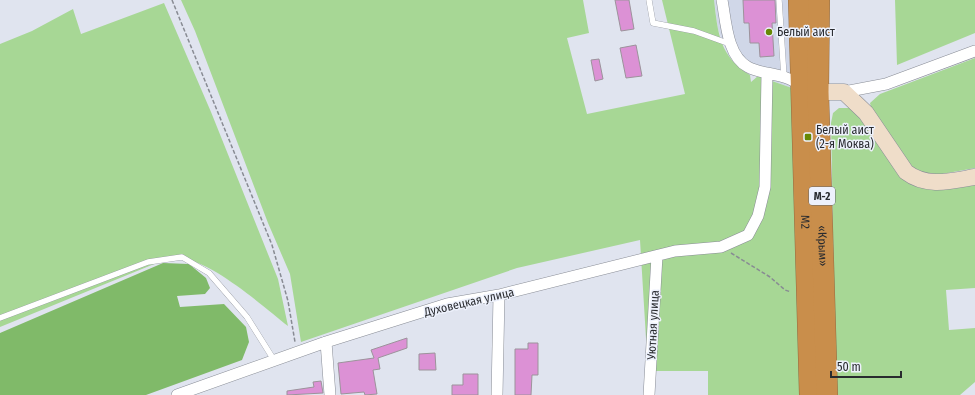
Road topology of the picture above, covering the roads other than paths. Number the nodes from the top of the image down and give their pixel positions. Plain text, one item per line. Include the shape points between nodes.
1 (649, 0) edge
2 (722, 0) edge
3 (779, 0) edge
4 (799, 0) edge
5 (819, 0) edge
6 (732, 44) junction
7 (975, 51) edge
8 (767, 74) junction
9 (801, 84) junction
10 (844, 92) junction
11 (975, 176) edge
12 (657, 256) junction
13 (499, 295) junction
14 (0, 318) edge
15 (326, 342) junction
16 (275, 361) junction
17 (177, 395) edge
18 (330, 395) edge
19 (496, 395) edge
20 (649, 395) edge
21 (810, 395) edge
22 (827, 395) edge

1 - 6 lane via 653,24 694,31
2 - 6 street
3 - 9 lane
4 - 9 highway, М2
5 - 9 highway, «Крым» / М-2
6 - 8 street via 736,56 747,67
7 - 10 street via 886,84
8 - 9 street
8 - 12 street, Духовецкая улица via 765,188 758,216 748,234 721,247 675,251
9 - 10 street
9 - 21 highway, М2
9 - 22 highway, «Крым» / М-2
10 - 11 street via 866,113 906,172 915,179 927,182
12 - 13 street, Духовецкая улица
12 - 20 street, Уютная улица
13 - 15 street, Духовецкая улица via 447,304
13 - 19 street
14 - 16 lane via 148,262 182,257 209,273 247,317
15 - 16 street, Духовецкая улица
15 - 18 street
16 - 17 street, Духовецкая улица

